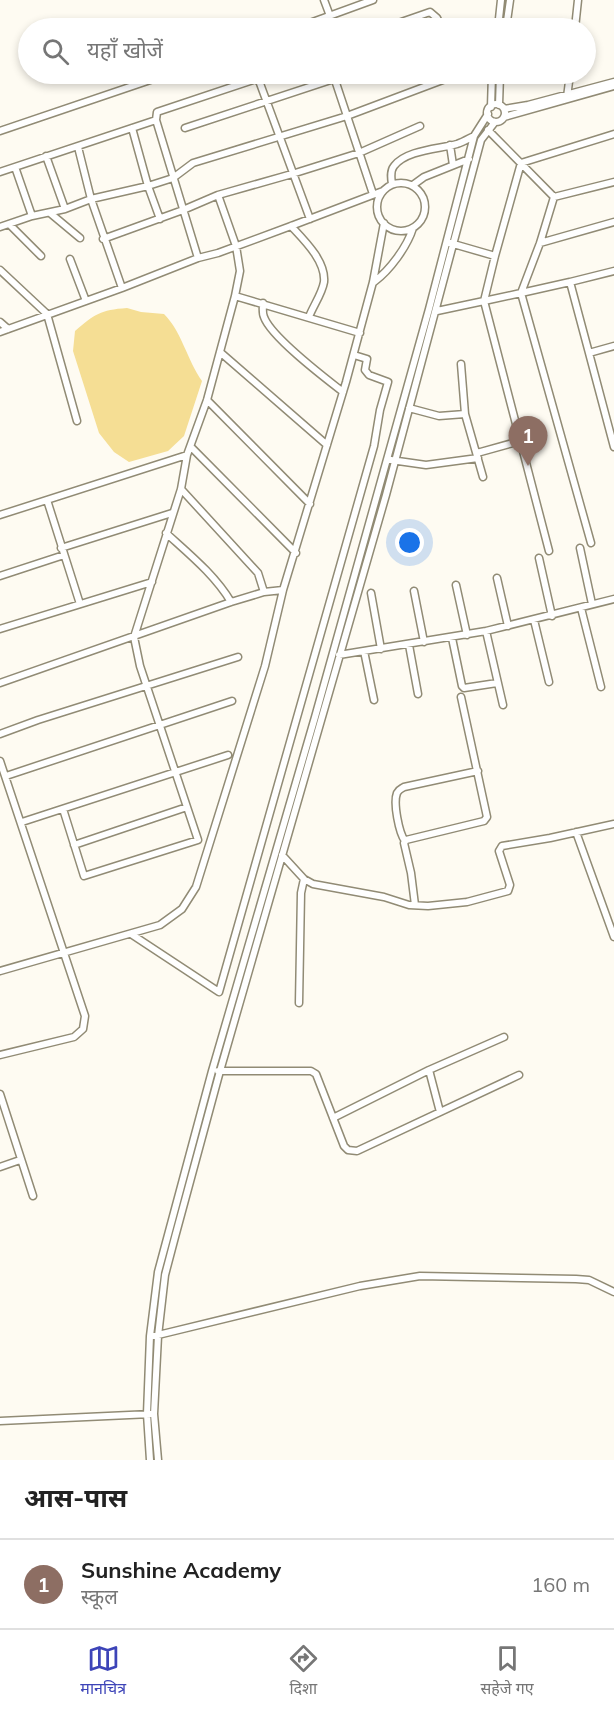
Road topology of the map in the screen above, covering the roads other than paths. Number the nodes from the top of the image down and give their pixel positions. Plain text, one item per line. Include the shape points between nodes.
1 (324, 0) edge
2 (373, 0) edge
3 (501, 0) edge
4 (510, 0) edge
5 (578, 0) edge
6 (330, 16) junction
7 (324, 18) edge
8 (413, 18) edge
9 (437, 18) edge
10 (499, 18) edge
11 (507, 18) edge
12 (576, 18) edge
13 (137, 84) edge
14 (240, 84) edge
15 (260, 84) edge
16 (312, 84) edge
17 (337, 84) edge
18 (432, 84) edge
19 (492, 84) edge
20 (500, 84) edge
21 (569, 84) edge
22 (614, 84) edge
23 (567, 96) junction
24 (267, 100) junction
25 (491, 106) junction
26 (501, 107) junction
27 (488, 114) junction
28 (347, 116) junction
29 (504, 117) junction
30 (156, 120) junction
31 (495, 122) junction
32 (420, 126) dead end
33 (1, 128) edge
34 (185, 128) dead end
35 (132, 129) junction
36 (488, 130) junction
37 (614, 134) edge
38 (474, 136) junction
39 (279, 138) junction
40 (450, 145) junction
41 (78, 147) junction
42 (358, 153) junction
43 (46, 156) junction
44 (468, 159) junction
45 (476, 160) junction
46 (521, 163) junction
47 (453, 165) junction
48 (15, 167) junction
49 (0, 172) edge
50 (292, 174) junction
51 (173, 178) junction
52 (614, 182) edge
53 (392, 184) junction
54 (148, 186) junction
55 (413, 186) junction
56 (383, 191) junction
57 (373, 194) junction
58 (218, 195) junction
59 (554, 197) junction
60 (365, 198) junction
61 (91, 199) junction
62 (64, 209) junction
63 (377, 209) junction
64 (183, 210) junction
65 (50, 213) junction
66 (32, 216) junction
67 (160, 219) junction
68 (310, 219) junction
69 (614, 222) edge
70 (384, 223) junction
71 (1, 224) edge
72 (10, 225) junction
73 (291, 226) junction
74 (413, 228) junction
75 (80, 238) dead end
76 (103, 238) junction
77 (450, 243) junction
78 (540, 243) junction
79 (236, 246) junction
80 (41, 256) dead end
81 (495, 256) junction
82 (198, 258) junction
83 (70, 259) dead end
84 (0, 270) edge
85 (614, 271) edge
86 (373, 282) junction
87 (570, 282) junction
88 (122, 288) junction
89 (521, 293) junction
90 (235, 296) junction
91 (86, 301) junction
92 (484, 301) junction
93 (263, 303) junction
94 (437, 311) junction
95 (47, 314) junction
96 (309, 317) junction
97 (0, 322) edge
98 (8, 329) junction
99 (0, 332) edge
100 (360, 333) junction
101 (614, 346) edge
102 (220, 352) junction
103 (589, 353) junction
104 (354, 355) junction
105 (461, 364) dead end
106 (343, 392) junction
107 (207, 400) junction
108 (410, 408) junction
109 (465, 414) junction
110 (77, 421) dead end
111 (520, 441) junction
112 (327, 446) junction
113 (191, 447) junction
114 (614, 447) edge
115 (187, 455) junction
116 (477, 456) junction
117 (391, 460) junction
118 (483, 477) dead end
119 (181, 489) junction
120 (47, 500) junction
121 (310, 504) junction
122 (172, 513) junction
123 (0, 515) edge
124 (166, 533) junction
125 (591, 543) dead end
126 (580, 548) dead end
127 (549, 551) dead end
128 (63, 552) junction
129 (296, 553) junction
130 (539, 558) dead end
131 (0, 576) edge
132 (497, 578) dead end
133 (152, 582) junction
134 (456, 585) dead end
135 (283, 590) junction
136 (414, 591) dead end
137 (264, 592) junction
138 (371, 593) dead end
139 (614, 599) edge
140 (231, 602) junction
141 (80, 604) junction
142 (592, 604) junction
143 (581, 608) junction
144 (552, 615) junction
145 (534, 620) junction
146 (508, 626) junction
147 (0, 629) edge
148 (486, 631) junction
149 (467, 635) junction
150 (134, 637) junction
151 (452, 638) junction
152 (424, 642) junction
153 (409, 645) junction
154 (381, 649) junction
155 (364, 651) junction
156 (333, 653) junction
157 (340, 655) junction
158 (238, 657) dead end
159 (549, 682) dead end
160 (0, 683) edge
161 (497, 683) junction
162 (147, 686) junction
163 (601, 687) dead end
164 (418, 694) dead end
165 (461, 697) dead end
166 (374, 700) dead end
167 (232, 701) dead end
168 (503, 705) dead end
169 (160, 726) junction
170 (0, 734) edge
171 (228, 755) dead end
172 (0, 760) edge
173 (478, 771) junction
174 (176, 772) junction
175 (6, 776) junction
176 (187, 807) junction
177 (63, 809) junction
178 (22, 822) junction
179 (614, 824) edge
180 (576, 832) junction
181 (405, 841) junction
182 (74, 845) junction
183 (275, 854) junction
184 (283, 856) junction
185 (304, 879) junction
186 (415, 905) junction
187 (131, 934) junction
188 (614, 936) edge
189 (65, 952) junction
190 (0, 971) edge
191 (300, 1003) dead end
192 (504, 1037) dead end
193 (0, 1055) edge
194 (429, 1070) junction
195 (212, 1071) junction
196 (220, 1071) junction
197 (519, 1075) dead end
198 (0, 1094) edge
199 (440, 1113) junction
200 (333, 1118) junction
201 (20, 1160) junction
202 (0, 1167) edge
203 (33, 1196) dead end
204 (614, 1292) edge
205 (154, 1336) junction
206 (147, 1414) junction
207 (154, 1414) junction
208 (0, 1421) edge
209 (150, 1460) edge
210 (158, 1460) edge

1 - 6 street
2 - 6 street
3 - 10 street
4 - 11 street
5 - 12 street
6 - 7 street
8 - 9 street via 430,12
13 - 33 street
14 - 30 street via 157,112
15 - 24 street
16 - 24 street
17 - 28 street
18 - 28 street
19 - 25 street
20 - 26 street
21 - 23 street
22 - 23 street
23 - 26 street
23 - 29 street
24 - 34 street
24 - 39 street
25 - 26 street
25 - 27 street
26 - 29 street
27 - 31 street
27 - 38 street
28 - 39 street
28 - 42 street
29 - 31 street
30 - 35 street
30 - 51 street
31 - 36 street
32 - 42 street
35 - 41 street
35 - 54 street
36 - 45 street
36 - 46 street
37 - 46 street
38 - 40 street
38 - 44 street
39 - 50 street
39 - 51 street via 193,163
40 - 47 street
40 - 53 street via 401,160 391,171
41 - 43 street
41 - 61 street
42 - 50 street
42 - 57 street
43 - 48 street
43 - 62 street
44 - 45 street
44 - 47 street
44 - 77 street
45 - 77 street
46 - 59 street
46 - 81 street
47 - 55 street
48 - 49 street
48 - 66 street
50 - 58 street
50 - 68 street
51 - 54 street
51 - 64 street
52 - 59 street
53 - 55 street
53 - 56 street
54 - 61 street
54 - 67 street
55 - 74 street via 425,203 423,217
56 - 57 street
56 - 63 street
57 - 60 street
58 - 64 street
58 - 79 street
59 - 78 street
60 - 63 street
60 - 68 street
61 - 62 street
61 - 76 street
62 - 65 street
63 - 70 street
64 - 67 street
64 - 82 street
65 - 66 street
65 - 75 street
66 - 72 street
67 - 76 street
68 - 73 street
69 - 78 street
70 - 74 street via 398,231
70 - 86 street
71 - 72 street
72 - 80 street
73 - 79 street
73 - 96 street via 307,243 324,279
74 - 86 street via 410,240
76 - 88 street
77 - 81 street
77 - 94 street
77 - 117 street
78 - 89 street
79 - 82 street
79 - 90 street via 240,271
81 - 92 street
82 - 88 street
83 - 91 street
84 - 95 street
85 - 87 street
86 - 100 street
87 - 89 street
87 - 103 street
88 - 91 street
89 - 92 street
89 - 125 street
90 - 93 street
90 - 102 street
91 - 95 street
92 - 94 street
92 - 111 street
93 - 96 street
93 - 106 street via 267,324 305,363
94 - 108 street
95 - 98 street
95 - 110 street
96 - 100 street
97 - 98 street
98 - 99 street
100 - 104 street
101 - 103 street
102 - 107 street
102 - 112 street
103 - 114 street
104 - 106 street
104 - 187 street via 367,359 365,370 369,375 388,382 374,446 219,992
105 - 109 street
106 - 112 street
107 - 113 street
107 - 121 street
108 - 109 street via 439,416
108 - 117 street
109 - 116 street
111 - 116 street
111 - 127 street
112 - 121 street
113 - 115 street
113 - 129 street
115 - 119 street
115 - 120 street
116 - 117 street via 426,465
116 - 118 street
117 - 156 street
117 - 157 street
119 - 122 street
119 - 137 street via 258,573
120 - 123 street
120 - 128 street
121 - 129 street
122 - 124 street
122 - 128 street
124 - 133 street
124 - 140 street via 224,589
126 - 142 street
128 - 131 street
128 - 141 street
129 - 135 street
130 - 144 street
132 - 146 street
133 - 141 street
133 - 150 street
134 - 149 street
135 - 137 street
135 - 187 street via 265,666 196,887 182,909 160,925
136 - 152 street
137 - 140 street
138 - 154 street
139 - 142 street
140 - 150 street
141 - 147 street
142 - 143 street
143 - 144 street
143 - 163 street
144 - 145 street
145 - 146 street
145 - 159 street
146 - 148 street
148 - 149 street
148 - 161 street
149 - 151 street
150 - 160 street
150 - 162 street
151 - 152 street
151 - 161 street via 462,686
152 - 153 street
153 - 154 street
153 - 164 street
154 - 155 street
155 - 157 street
155 - 166 street
156 - 157 street
156 - 183 street
157 - 184 street
158 - 162 street
161 - 168 street
162 - 169 street
162 - 170 street
165 - 173 street
167 - 169 street
169 - 174 street
169 - 175 street
171 - 174 street
172 - 175 street
173 - 181 street via 488,817 484,821
173 - 181 street via 399,790 398,817
174 - 176 street
174 - 177 street
175 - 178 street
176 - 182 street
176 - 182 street via 198,840 84,876
177 - 178 street
177 - 182 street
178 - 189 street
179 - 180 street
180 - 186 street via 502,846 499,851 510,885 508,891 466,902
180 - 188 street
181 - 186 street
183 - 184 street
183 - 195 street
184 - 185 street
184 - 196 street
185 - 186 street via 329,888
185 - 191 street
187 - 189 street
189 - 190 street
189 - 193 street via 85,1017 83,1029 74,1037
192 - 194 street
194 - 199 street
194 - 200 street
195 - 196 street
195 - 205 street via 158,1272
196 - 200 street via 311,1071 316,1074
196 - 205 street via 165,1275
197 - 199 street
198 - 201 street
199 - 200 street via 357,1151 344,1146
201 - 202 street
201 - 203 street
204 - 205 street via 590,1280 420,1276 294,1301
205 - 206 street
205 - 207 street
206 - 207 street
206 - 208 street
206 - 209 street
207 - 210 street

